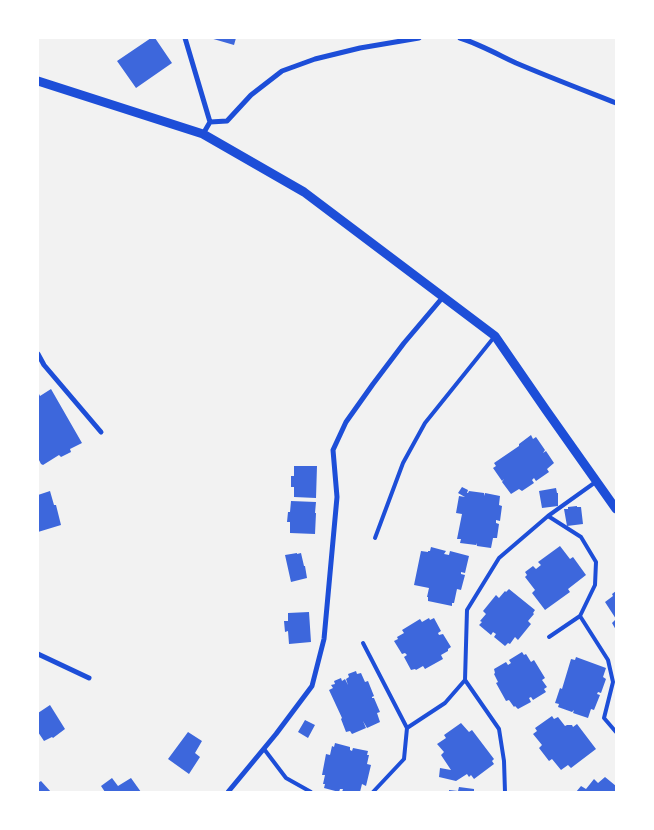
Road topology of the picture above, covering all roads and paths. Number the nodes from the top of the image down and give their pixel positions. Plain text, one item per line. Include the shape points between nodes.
1 (185, 38) edge
2 (419, 38) edge
3 (460, 38) edge
4 (38, 81) edge
5 (616, 103) edge
6 (210, 122) junction
7 (203, 134) junction
8 (443, 297) junction
9 (495, 336) junction
10 (38, 354) edge
11 (101, 432) dead end
12 (597, 481) junction
13 (616, 509) edge
14 (548, 516) junction
15 (375, 538) dead end
16 (580, 616) junction
17 (549, 637) dead end
18 (363, 643) dead end
19 (38, 654) edge
20 (89, 678) dead end
21 (465, 680) junction
22 (407, 728) junction
23 (616, 732) edge
24 (264, 749) junction
25 (228, 792) edge
26 (312, 792) edge
27 (373, 792) edge
28 (504, 792) edge

1 - 6 street
2 - 6 street via 360,48 282,71 251,95 227,121
3 - 5 street
4 - 7 street
6 - 7 street
7 - 8 street via 304,192
8 - 9 street
8 - 24 street via 373,384 346,422 333,450 337,497 324,639 312,686
9 - 12 street
9 - 15 lane via 424,423 403,463
10 - 11 street
12 - 13 street
12 - 14 lane
14 - 16 lane via 581,537 596,562 595,585
14 - 21 lane via 499,558 468,610
16 - 17 lane
16 - 23 lane via 608,660 613,682 604,718
18 - 22 lane
19 - 20 street
21 - 22 lane via 445,703
21 - 28 lane via 499,729
22 - 27 lane via 404,760
24 - 25 street
24 - 26 lane via 286,778

